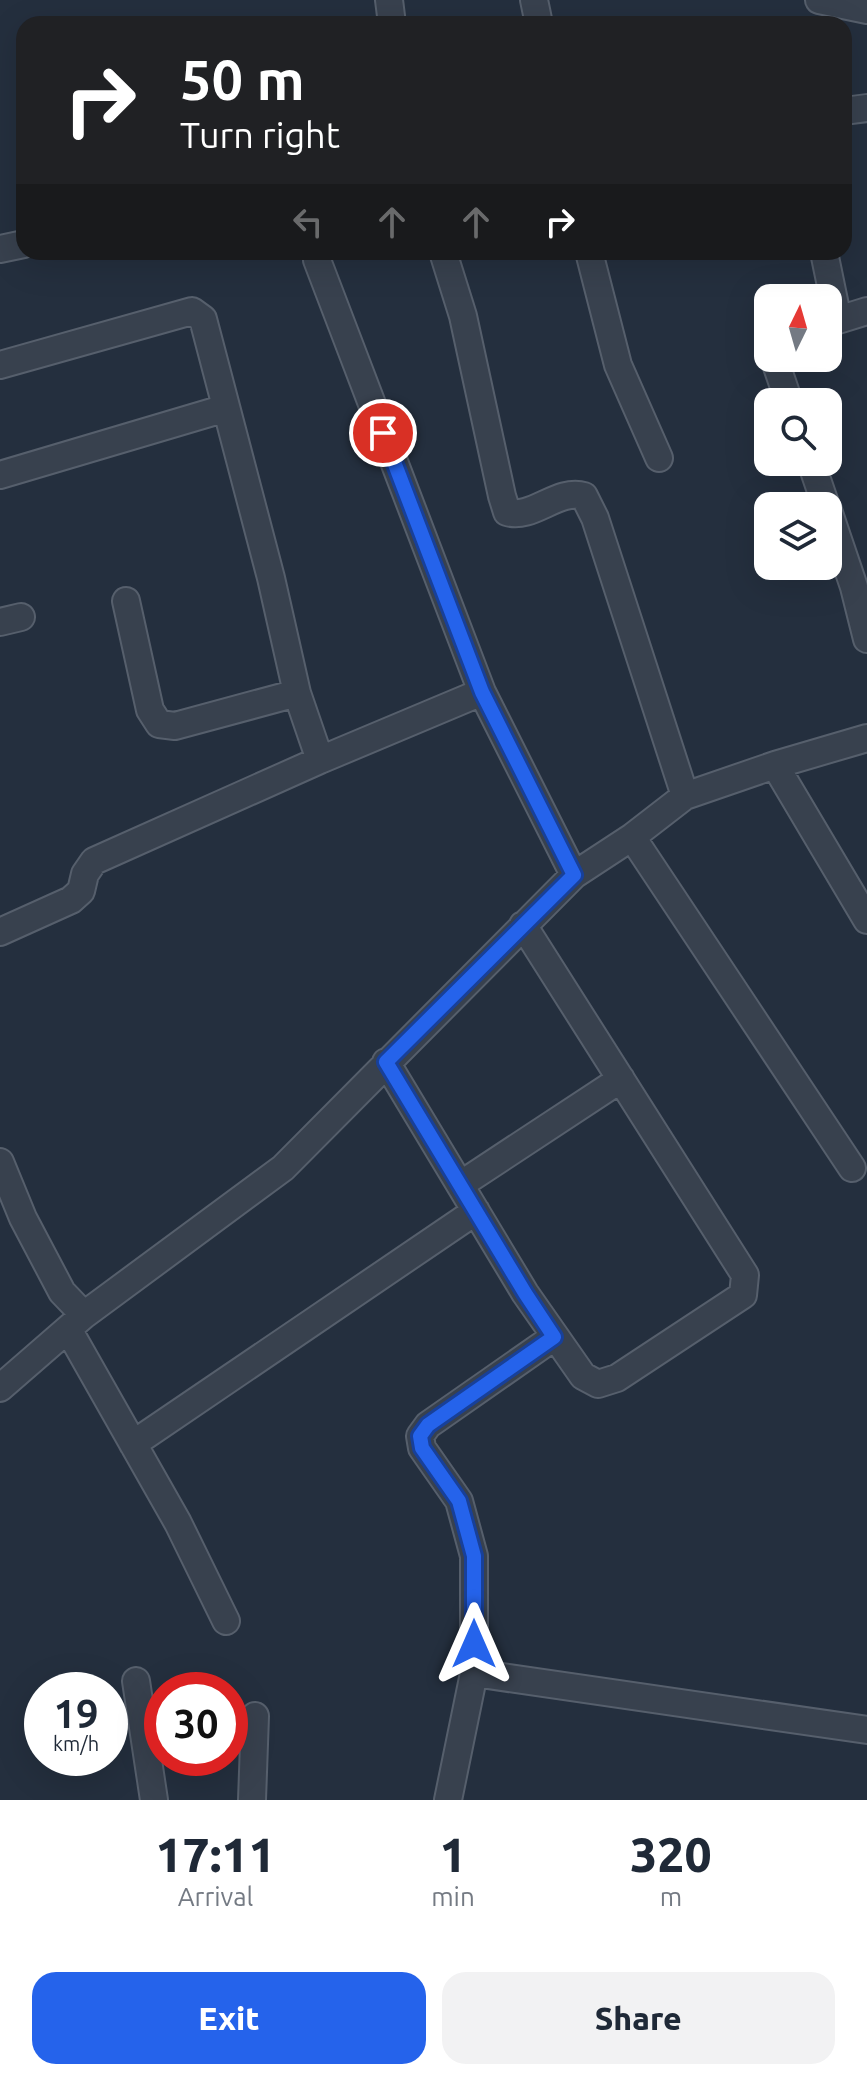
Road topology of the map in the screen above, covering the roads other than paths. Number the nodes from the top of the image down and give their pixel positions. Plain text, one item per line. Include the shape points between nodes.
1 (819, 0) edge
2 (867, 10) edge
3 (317, 260) dead end
4 (446, 260) edge
5 (591, 260) edge
6 (825, 260) edge
7 (828, 284) edge
8 (867, 311) edge
9 (842, 319) edge
10 (0, 365) edge
11 (226, 408) junction
12 (659, 458) dead end
13 (0, 475) edge
14 (842, 552) edge
15 (126, 601) dead end
16 (867, 639) edge
17 (482, 692) junction
18 (297, 693) junction
19 (867, 738) edge
20 (320, 760) junction
21 (775, 765) junction
22 (685, 796) junction
23 (632, 837) junction
24 (574, 875) junction
25 (867, 920) edge
26 (523, 925) junction
27 (0, 932) edge
28 (386, 1062) junction
29 (621, 1079) junction
30 (0, 1162) edge
31 (852, 1168) dead end
32 (460, 1185) junction
33 (476, 1211) junction
34 (76, 1322) junction
35 (554, 1337) junction
36 (0, 1388) edge
37 (133, 1444) junction
38 (226, 1621) dead end
39 (474, 1673) junction
40 (136, 1681) dead end
41 (255, 1716) dead end
42 (867, 1730) edge
43 (154, 1800) edge
44 (252, 1800) edge
45 (448, 1800) edge

1 - 2 street
3 - 17 street
4 - 22 street via 507,512 584,496
5 - 12 street via 618,365
6 - 7 street
8 - 9 street
10 - 11 street via 192,311 203,319
11 - 13 street
11 - 18 street
14 - 16 street
15 - 18 street via 150,710 159,724 175,726
17 - 20 street
17 - 24 street
18 - 20 street
19 - 21 street
20 - 27 street via 94,861 81,891 71,900
21 - 22 street
21 - 25 street
22 - 23 street
23 - 24 street
23 - 31 street
24 - 26 street
26 - 28 street
26 - 29 street
28 - 32 street
28 - 34 street via 283,1168
29 - 32 street
29 - 35 street via 745,1275 743,1295 617,1378 598,1384 583,1376
30 - 34 street
32 - 33 street
33 - 35 street
33 - 37 street
34 - 36 street
34 - 37 street
35 - 39 street via 428,1425 420,1436 422,1448 459,1501 474,1556
37 - 38 street
39 - 42 street
39 - 45 street
40 - 43 street
41 - 44 street

